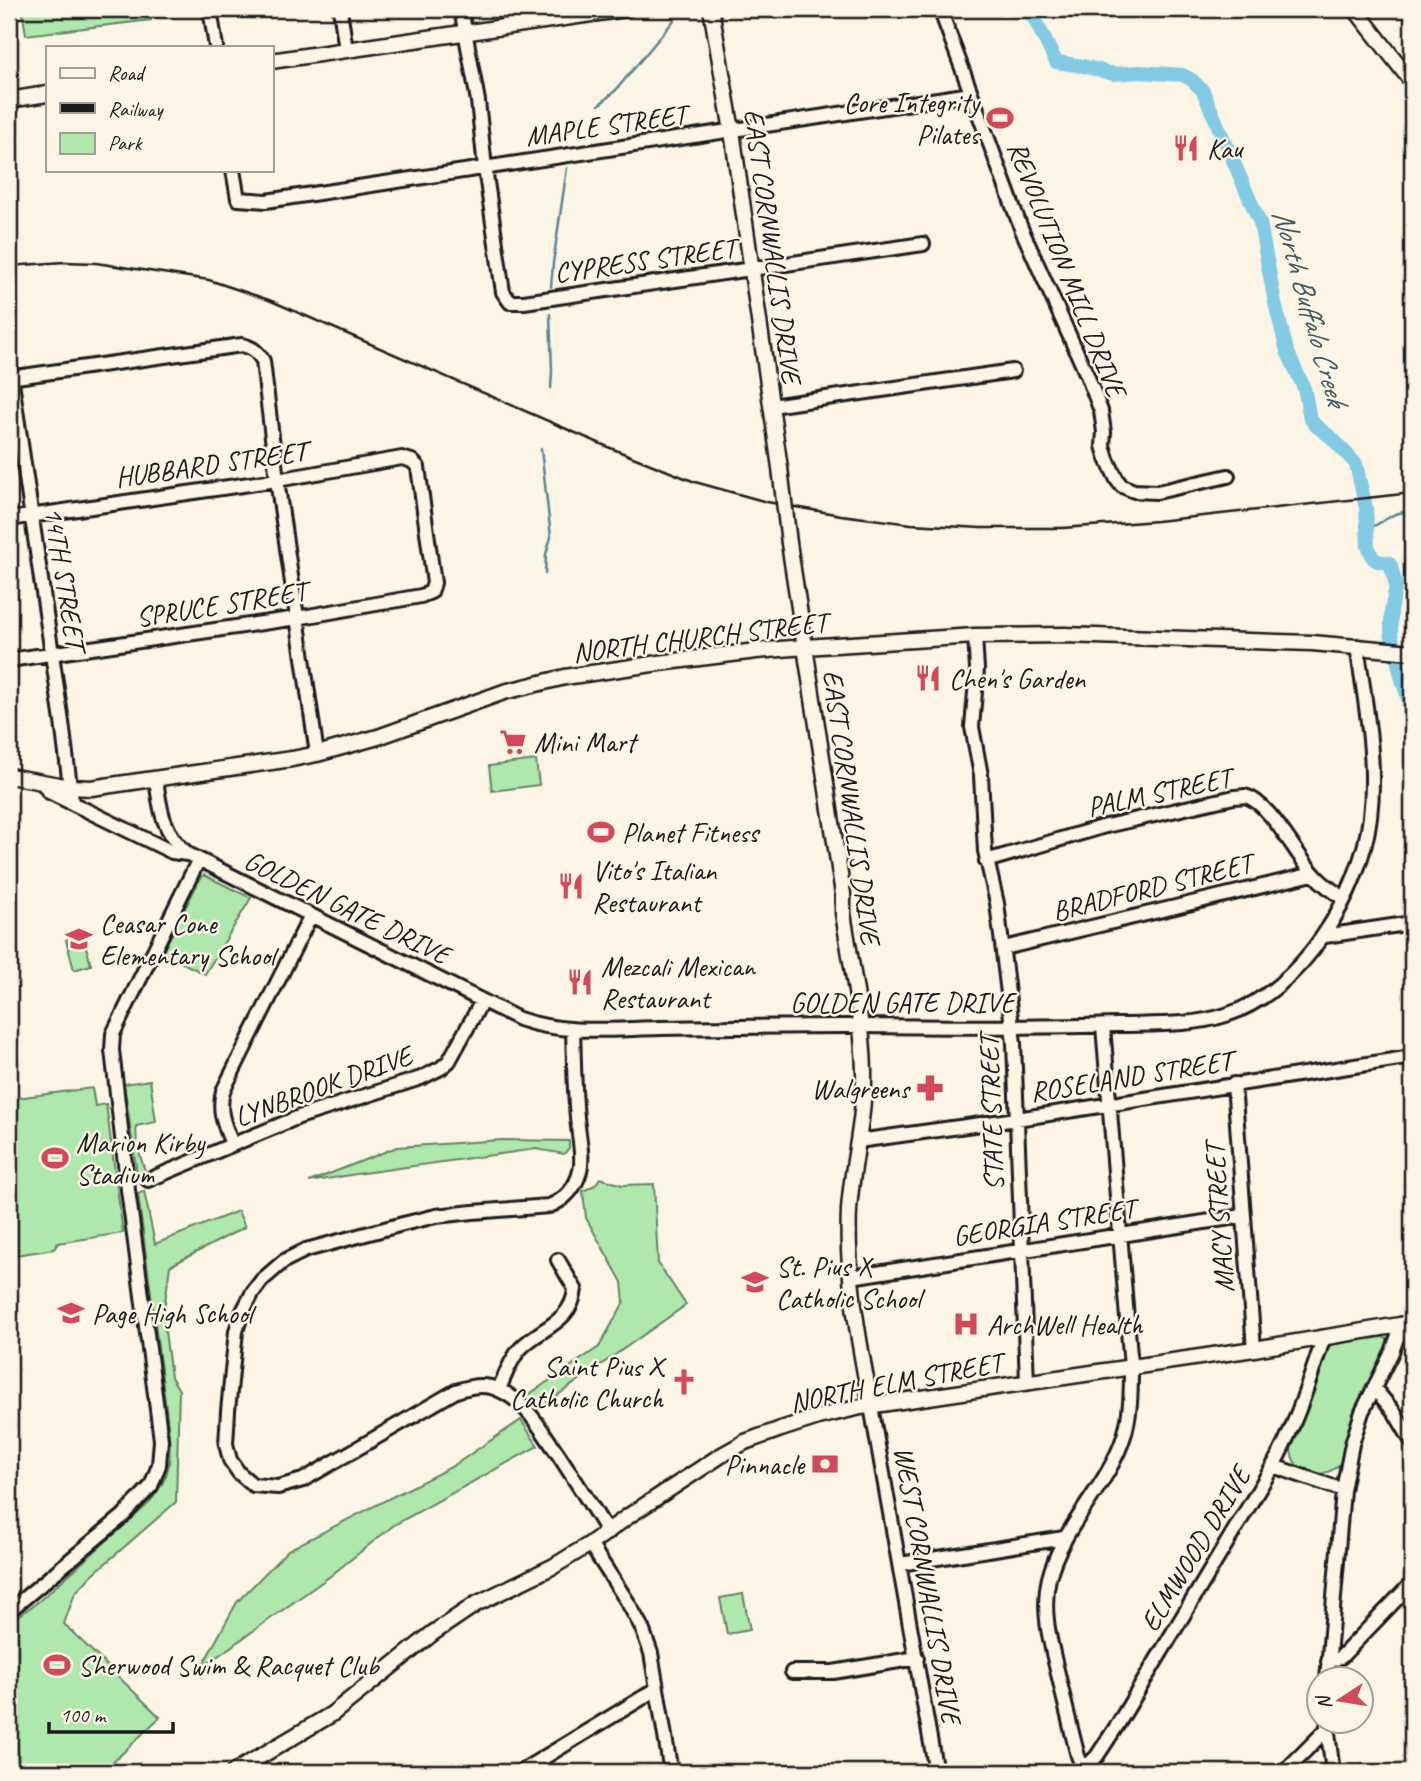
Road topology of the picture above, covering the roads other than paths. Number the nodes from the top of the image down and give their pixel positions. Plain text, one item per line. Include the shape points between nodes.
1 (210, 9) edge
2 (340, 9) edge
3 (461, 9) edge
4 (626, 9) edge
5 (711, 9) edge
6 (940, 9) edge
7 (1355, 9) edge
8 (584, 12) edge
9 (465, 33) junction
10 (216, 46) edge
11 (346, 50) junction
12 (273, 61) edge
13 (1410, 76) edge
14 (46, 94) edge
15 (971, 94) junction
16 (9, 100) edge
17 (733, 131) junction
18 (485, 167) junction
19 (233, 172) edge
20 (923, 244) dead end
21 (752, 269) junction
22 (9, 362) edge
23 (1013, 372) dead end
24 (10, 378) edge
25 (771, 406) junction
26 (1228, 476) dead end
27 (277, 480) junction
28 (31, 516) junction
29 (9, 519) edge
30 (433, 583) joint
31 (297, 618) junction
32 (975, 636) junction
33 (804, 646) junction
34 (1357, 646) junction
35 (1412, 652) edge
36 (52, 653) junction
37 (9, 660) edge
38 (317, 754) junction
39 (9, 776) edge
40 (156, 779) junction
41 (71, 794) junction
42 (193, 858) junction
43 (986, 862) junction
44 (1313, 874) junction
45 (1344, 898) junction
46 (311, 915) junction
47 (1412, 923) edge
48 (1325, 936) junction
49 (1004, 948) junction
50 (482, 1001) junction
51 (860, 1026) junction
52 (1103, 1026) junction
53 (1013, 1027) junction
54 (573, 1030) junction
55 (1412, 1057) edge
56 (1234, 1084) junction
57 (1109, 1105) junction
58 (1017, 1119) junction
59 (858, 1141) junction
60 (232, 1144) junction
61 (148, 1180) dead end
62 (1243, 1216) junction
63 (1120, 1236) junction
64 (1021, 1250) junction
65 (558, 1260) dead end
66 (851, 1277) junction
67 (1407, 1324) edge
68 (1324, 1337) junction
69 (1254, 1349) junction
70 (1131, 1367) junction
71 (1027, 1382) junction
72 (1374, 1388) junction
73 (499, 1389) junction
74 (871, 1406) junction
75 (1412, 1442) edge
76 (1273, 1466) junction
77 (1343, 1490) junction
78 (608, 1533) junction
79 (1064, 1538) junction
80 (590, 1544) junction
81 (900, 1564) junction
82 (1412, 1583) edge
83 (9, 1611) edge
84 (917, 1658) junction
85 (1328, 1662) junction
86 (1328, 1666) edge
87 (792, 1672) dead end
88 (657, 1689) junction
89 (1317, 1736) edge
90 (1328, 1736) edge
91 (1083, 1771) edge
92 (234, 1772) edge
93 (520, 1772) edge
94 (671, 1772) edge
95 (936, 1772) edge
96 (1284, 1772) edge
97 (1333, 1772) edge

1 - 10 street
2 - 11 street
3 - 9 street
4 - 8 main road
5 - 17 main road, EAST CORNWALLIS DRIVE
6 - 15 street, REVOLUTION MILL DRIVE
7 - 13 main road
8 - 9 main road
9 - 11 main road
9 - 18 street
11 - 12 main road
14 - 16 main road
15 - 17 street, MAPLE STREET
15 - 26 street, REVOLUTION MILL DRIVE via 1021,228 1101,411 1103,446 1117,480 1134,491 1157,492
17 - 18 street, MAPLE STREET
17 - 21 main road, EAST CORNWALLIS DRIVE
18 - 19 street, MAPLE STREET via 266,201 238,199
18 - 21 street, CYPRESS STREET via 503,292 510,302
20 - 21 street, CYPRESS STREET
21 - 25 main road, EAST CORNWALLIS DRIVE
22 - 24 street, 14TH STREET
23 - 25 street
24 - 27 street via 242,345 253,348 263,361
24 - 28 street, 14TH STREET
25 - 33 main road, EAST CORNWALLIS DRIVE, bridge
27 - 28 street, HUBBARD STREET
27 - 30 street, HUBBARD STREET via 402,458 412,461 418,467
27 - 31 street
28 - 29 street, HUBBARD STREET
28 - 36 street, 14TH STREET
30 - 31 street, SPRUCE STREET via 431,592 421,596
31 - 36 street, SPRUCE STREET
31 - 38 street
32 - 33 main road, NORTH CHURCH STREET
32 - 34 main road, NORTH CHURCH STREET via 1156,637
32 - 43 street, STATE STREET via 972,721 981,775
33 - 38 main road, NORTH CHURCH STREET via 565,677 503,692
33 - 51 main road, EAST CORNWALLIS DRIVE
34 - 35 main road, NORTH CHURCH STREET
34 - 45 street, GOLDEN GATE DRIVE via 1372,785 1364,845
36 - 37 street, SPRUCE STREET
36 - 41 street, 14TH STREET
38 - 40 main road, NORTH CHURCH STREET
39 - 41 main road, NORTH CHURCH STREET
40 - 41 main road, NORTH CHURCH STREET
40 - 42 street, GOLDEN GATE DRIVE via 166,826
41 - 42 street, GOLDEN GATE DRIVE via 172,852
42 - 46 street, GOLDEN GATE DRIVE
42 - 83 street via 113,1034 112,1050 161,1440 159,1465 151,1486 123,1516
43 - 44 street, PALM STREET via 1102,827 1245,796 1267,810
43 - 49 street, STATE STREET
44 - 45 street, PALM STREET
44 - 49 street, BRADFORD STREET
45 - 48 street, GOLDEN GATE DRIVE
46 - 50 street, GOLDEN GATE DRIVE
46 - 60 street via 223,1091 220,1109
47 - 48 street
48 - 52 street, GOLDEN GATE DRIVE via 1276,989 1250,1006 1201,1021
49 - 53 street, STATE STREET
50 - 54 street, GOLDEN GATE DRIVE via 532,1024
50 - 60 street, LYNBROOK DRIVE via 441,1068
51 - 53 street, GOLDEN GATE DRIVE
51 - 54 street, GOLDEN GATE DRIVE
51 - 59 main road, EAST CORNWALLIS DRIVE via 864,1097
52 - 53 street, GOLDEN GATE DRIVE
52 - 57 street
53 - 58 street, STATE STREET
54 - 73 street via 582,1167 570,1191 549,1206 426,1218 306,1250 273,1269 253,1292 236,1331 226,1444 230,1460 253,1486 287,1486 456,1391 476,1386
55 - 56 street, ROSELAND STREET
56 - 57 street, ROSELAND STREET
56 - 62 street, MACY STREET
57 - 58 street, ROSELAND STREET
57 - 63 street
58 - 59 street, ROSELAND STREET
58 - 64 street, STATE STREET
59 - 66 main road, EAST CORNWALLIS DRIVE via 849,1208
60 - 61 street, LYNBROOK DRIVE
62 - 63 street, GEORGIA STREET
62 - 69 street, MACY STREET
63 - 64 street, GEORGIA STREET
63 - 70 street
64 - 66 street, GEORGIA STREET
64 - 71 street, STATE STREET
65 - 73 street via 575,1289 571,1306 520,1349
66 - 74 main road, EAST CORNWALLIS DRIVE
67 - 68 main road, NORTH ELM STREET
67 - 72 street
68 - 69 main road, NORTH ELM STREET
68 - 76 street, ELMWOOD DRIVE via 1300,1409
69 - 70 main road, NORTH ELM STREET
70 - 71 main road, NORTH ELM STREET
70 - 79 street via 1125,1435 1112,1465
71 - 74 main road, NORTH ELM STREET
72 - 75 street
72 - 77 street via 1352,1444
73 - 78 street via 532,1416
74 - 78 main road, NORTH ELM STREET via 818,1417 746,1442
74 - 81 street, WEST CORNWALLIS DRIVE
76 - 77 street
76 - 91 street, ELMWOOD DRIVE via 1118,1724
77 - 85 street
78 - 80 main road, NORTH ELM STREET
79 - 81 street
79 - 91 street via 1049,1578 1046,1605 1051,1645
80 - 88 street via 642,1628
80 - 92 main road, NORTH ELM STREET via 476,1604 331,1714
81 - 84 street, WEST CORNWALLIS DRIVE
82 - 85 street via 1342,1657
84 - 87 street via 833,1672
84 - 95 street, WEST CORNWALLIS DRIVE
85 - 86 street
88 - 93 street
88 - 94 street
89 - 96 street
90 - 97 street

